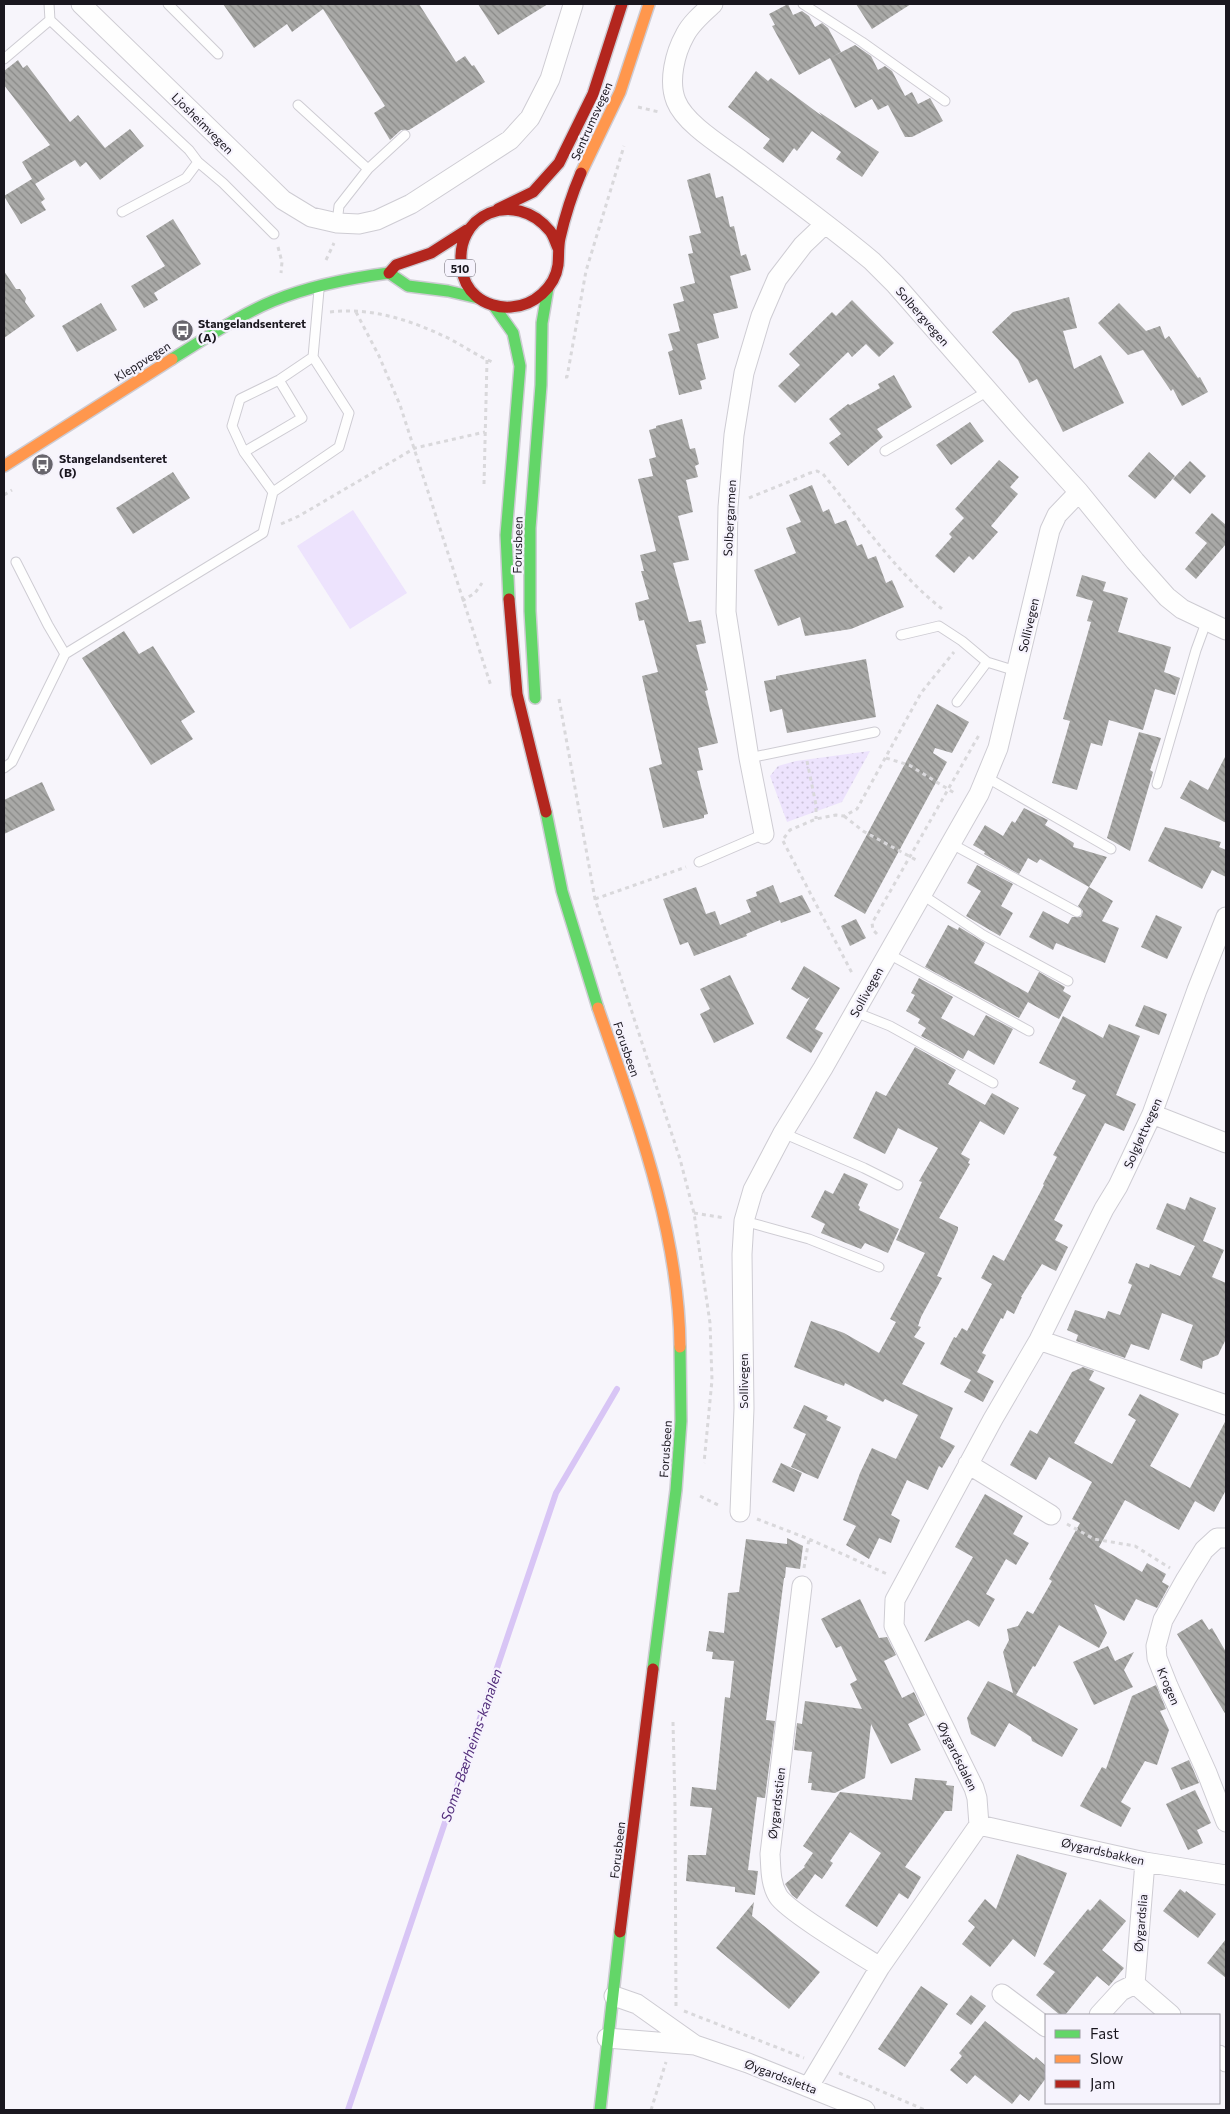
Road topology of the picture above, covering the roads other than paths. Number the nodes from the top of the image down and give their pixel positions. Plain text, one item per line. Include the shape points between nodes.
1 (50, 4) edge
2 (168, 4) edge
3 (572, 4) edge
4 (622, 4) edge
5 (649, 4) edge
6 (713, 4) edge
7 (803, 4) edge
8 (84, 5) edge
9 (50, 20) junction
10 (218, 54) dead end
11 (4, 59) edge
12 (945, 101) dead end
13 (298, 105) dead end
14 (405, 134) dead end
15 (198, 162) junction
16 (368, 169) junction
17 (498, 209) junction
18 (122, 212) dead end
19 (337, 223) junction
20 (825, 224) junction
21 (467, 230) junction
22 (274, 234) road end
23 (558, 248) junction
24 (389, 273) junction
25 (320, 286) junction
26 (548, 288) junction
27 (478, 298) junction
28 (494, 306) junction
29 (313, 357) junction
30 (278, 380) junction
31 (988, 391) junction
32 (885, 451) dead end
33 (244, 452) junction
34 (4, 466) edge
35 (272, 492) junction
36 (1078, 492) junction
37 (16, 562) dead end
38 (1207, 620) junction
39 (1226, 630) edge
40 (901, 635) dead end
41 (65, 654) junction
42 (987, 662) junction
43 (1016, 671) junction
44 (957, 702) dead end
45 (535, 707) dead end
46 (537, 726) dead end
47 (875, 732) dead end
48 (749, 758) junction
49 (4, 768) edge
50 (986, 777) junction
51 (1157, 784) dead end
52 (544, 804) junction
53 (764, 834) joint
54 (950, 842) junction
55 (1110, 849) dead end
56 (699, 862) road end
57 (921, 894) junction
58 (1077, 912) dead end
59 (1226, 921) edge
60 (890, 948) junction
61 (1068, 981) dead end
62 (855, 1012) junction
63 (1029, 1031) dead end
64 (992, 1083) dead end
65 (1152, 1114) junction
66 (783, 1133) junction
67 (1226, 1143) edge
68 (898, 1185) dead end
69 (744, 1221) junction
70 (879, 1267) dead end
71 (1039, 1340) junction
72 (1024, 1366) joint
73 (1226, 1406) edge
74 (968, 1464) junction
75 (740, 1512) road end
76 (1051, 1515) road end
77 (1226, 1538) edge
78 (802, 1586) road end
79 (1226, 1822) edge
80 (980, 1824) junction
81 (1145, 1862) junction
82 (1226, 1875) edge
83 (880, 1967) junction
84 (1135, 1984) junction
85 (1002, 1994) dead end
86 (614, 1996) junction
87 (1100, 2014) edge
88 (1169, 2014) edge
89 (1045, 2026) edge
90 (607, 2038) junction
91 (695, 2045) junction
92 (808, 2086) junction
93 (600, 2110) edge
94 (865, 2110) edge

1 - 9 lane
2 - 10 lane
3 - 19 street, Ljosheimvegen via 550,79 530,118 510,140 388,216 359,224
4 - 17 main road, Sentrumsvegen / 510 via 593,94 559,163 533,192
5 - 23 main road, Sentrumsvegen / 510 via 616,102 570,199
6 - 20 street, Solbergvegen via 685,34 672,81 676,100 685,115 713,140
7 - 12 lane
8 - 19 street, Ljosheimvegen via 283,200 311,217
9 - 11 lane
9 - 15 lane
13 - 16 lane
14 - 16 lane
15 - 18 lane via 186,178
15 - 22 lane
16 - 19 lane via 339,206
17 - 21 main road, 510 via 481,216
17 - 23 main road via 512,208 540,219
20 - 31 street, Solbergvegen via 872,261
20 - 48 street, Solbergarmen via 803,245 777,279 744,373 734,435 728,507 726,612
21 - 24 main road, Kleppvegen / 510 via 431,253 396,265
21 - 27 main road, 510 via 460,244 459,264 466,285
23 - 26 main road, 510 via 558,266
24 - 25 main road, Kleppvegen / 510
24 - 27 main road, 510 via 408,286
25 - 29 lane
25 - 34 main road, Kleppvegen / 510 via 239,318
26 - 28 main road, 510 via 536,300 521,307
26 - 45 main road, Forusbeen via 542,323 542,385 530,528
27 - 28 main road, 510
28 - 52 main road, Forusbeen via 511,328 520,366 506,535 508,586 517,694
29 - 30 lane
29 - 35 lane via 349,413 339,447
30 - 33 lane via 240,399 232,426
30 - 33 lane via 302,418
31 - 32 lane
31 - 36 street, Solbergvegen
33 - 35 lane
35 - 41 lane via 263,533
36 - 38 street, Solbergvegen via 1167,597 1182,609
36 - 43 street, Sollivegen via 1057,515 1050,530
37 - 41 lane
38 - 39 street, Solbergvegen
38 - 51 lane
40 - 42 lane via 939,626
41 - 49 lane via 12,762
42 - 43 lane
42 - 44 lane
43 - 50 street, Sollivegen via 998,748
46 - 52 main road, Forusbeen
47 - 48 lane
48 - 53 street, Solbergarmen
50 - 54 street, Sollivegen
50 - 55 lane
52 - 86 main road, Forusbeen via 562,891 663,1210 680,1320 681,1421 676,1490
53 - 56 lane
54 - 57 street, Sollivegen
54 - 58 lane
57 - 60 street, Sollivegen
57 - 61 lane via 983,935
59 - 65 street, Solgløttvegen
60 - 62 street, Sollivegen
60 - 63 lane
62 - 64 lane via 890,1026
62 - 66 street, Sollivegen
65 - 67 street
65 - 71 street, Solgløttvegen
66 - 68 lane
66 - 69 street, Sollivegen via 753,1190
69 - 70 lane via 809,1239
69 - 75 street, Sollivegen via 744,1408
71 - 72 street, Solgløttvegen
71 - 73 street
72 - 74 street, Øygardsdalen
74 - 76 street
74 - 80 street, Øygardsdalen via 895,1600 894,1626 974,1788
77 - 79 street, Krogen via 1218,1538 1204,1550 1164,1620 1156,1646 1157,1658 1214,1787
78 - 83 street, Øygardsstien via 770,1854 772,1878 778,1897 784,1902
80 - 81 street, Øygardsbakken
80 - 83 street
81 - 82 street, Øygardsbakken
81 - 84 street, Øygardslia
83 - 92 street
84 - 87 street via 1121,1991
84 - 88 street
85 - 89 street
86 - 90 main road, Forusbeen
86 - 91 street, Øygardssletta via 637,2004
90 - 91 street, Øygardssletta
90 - 93 main road, Forusbeen
91 - 92 street, Øygardssletta
92 - 94 street, Øygardssletta

